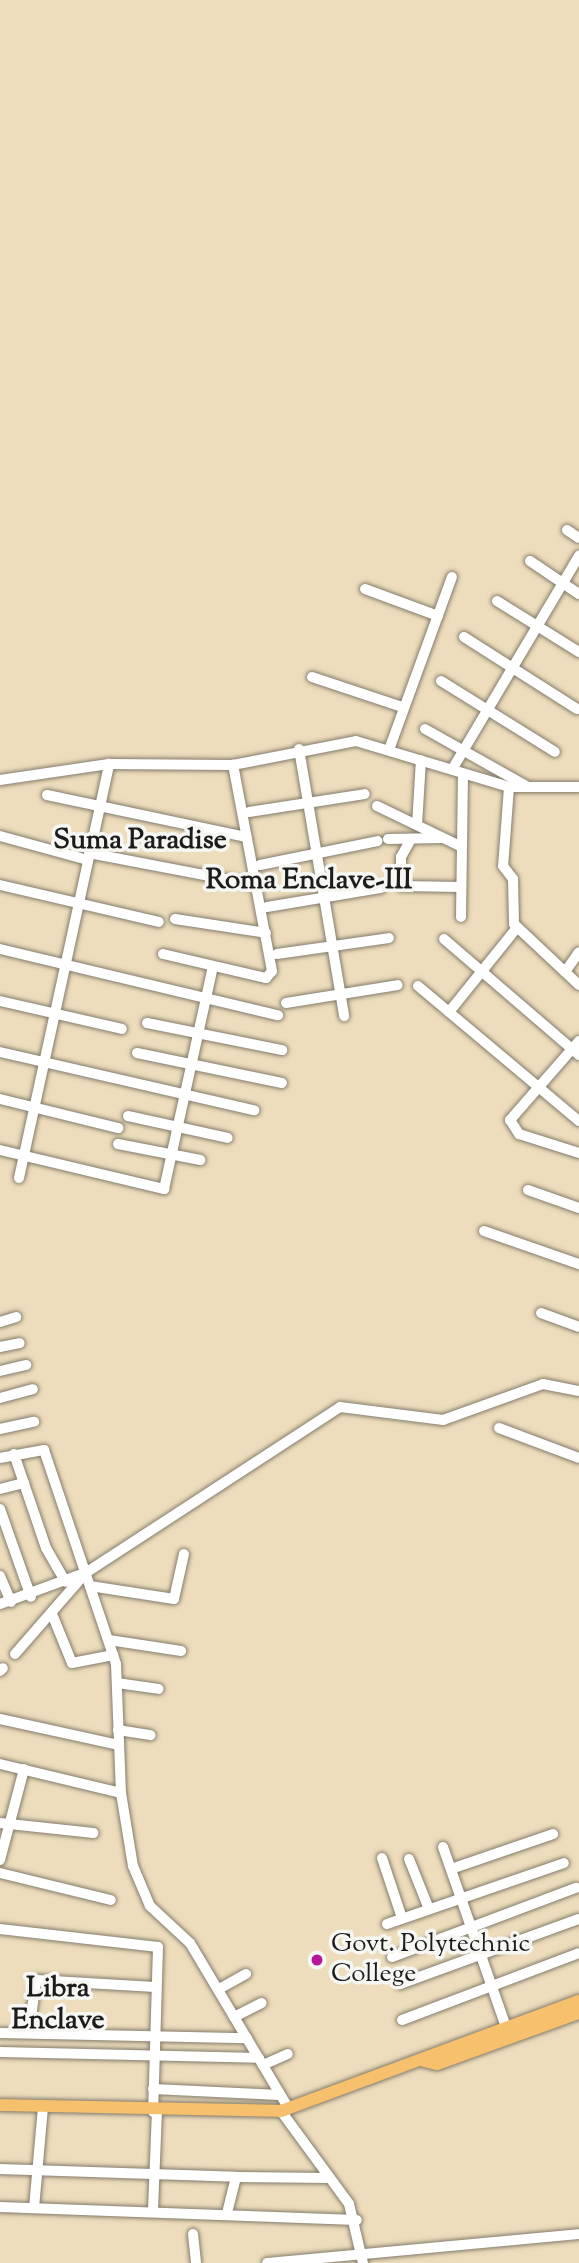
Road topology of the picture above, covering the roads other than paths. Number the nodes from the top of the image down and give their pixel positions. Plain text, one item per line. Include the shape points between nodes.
1 (567, 530) dead end
2 (579, 538) edge
3 (579, 556) edge
4 (530, 561) dead end
5 (452, 577) dead end
6 (562, 582) junction
7 (365, 589) dead end
8 (579, 594) edge
9 (497, 601) dead end
10 (438, 616) junction
11 (536, 624) junction
12 (464, 637) dead end
13 (579, 652) edge
14 (511, 667) junction
15 (313, 677) dead end
16 (441, 681) dead end
17 (402, 707) junction
18 (487, 708) junction
19 (577, 709) dead end
20 (425, 729) dead end
21 (390, 747) junction
22 (299, 749) junction
23 (463, 749) junction
24 (555, 752) dead end
25 (421, 760) junction
26 (109, 764) junction
27 (233, 765) junction
28 (453, 768) junction
29 (463, 774) junction
30 (0, 780) edge
31 (509, 787) junction
32 (528, 787) junction
33 (579, 787) edge
34 (365, 793) dead end
35 (47, 794) dead end
36 (309, 801) junction
37 (101, 806) junction
38 (377, 806) dead end
39 (249, 812) dead end
40 (416, 825) junction
41 (0, 836) edge
42 (247, 837) junction
43 (442, 838) junction
44 (411, 839) junction
45 (460, 846) junction
46 (318, 852) junction
47 (89, 856) junction
48 (260, 865) dead end
49 (0, 885) edge
50 (257, 885) junction
51 (460, 887) junction
52 (381, 888) dead end
53 (323, 898) junction
54 (78, 903) junction
55 (267, 907) dead end
56 (461, 917) dead end
57 (175, 919) dead end
58 (159, 922) dead end
59 (516, 929) junction
60 (266, 933) junction
61 (389, 938) dead end
62 (444, 939) dead end
63 (332, 946) junction
64 (0, 949) edge
65 (579, 952) edge
66 (163, 954) dead end
67 (277, 954) dead end
68 (66, 964) junction
69 (213, 966) junction
70 (565, 972) junction
71 (484, 973) junction
72 (398, 985) dead end
73 (579, 985) edge
74 (418, 986) dead end
75 (341, 992) junction
76 (206, 1000) junction
77 (0, 1001) edge
78 (286, 1003) dead end
79 (449, 1012) junction
80 (57, 1013) junction
81 (278, 1015) dead end
82 (344, 1016) dead end
83 (147, 1023) dead end
84 (122, 1029) dead end
85 (198, 1033) junction
86 (577, 1048) edge
87 (282, 1050) dead end
88 (0, 1052) edge
89 (137, 1053) dead end
90 (46, 1063) junction
91 (192, 1065) junction
92 (282, 1083) dead end
93 (537, 1085) junction
94 (185, 1094) junction
95 (0, 1099) edge
96 (35, 1108) junction
97 (254, 1110) dead end
98 (128, 1116) dead end
99 (579, 1121) edge
100 (178, 1127) junction
101 (118, 1128) dead end
102 (228, 1138) dead end
103 (118, 1144) dead end
104 (0, 1150) edge
105 (579, 1153) edge
106 (24, 1155) junction
107 (172, 1155) junction
108 (200, 1160) dead end
109 (19, 1178) dead end
110 (528, 1190) dead end
111 (579, 1208) edge
112 (484, 1231) dead end
113 (579, 1263) edge
114 (541, 1313) dead end
115 (16, 1317) dead end
116 (0, 1322) edge
117 (579, 1327) edge
118 (20, 1342) dead end
119 (0, 1348) edge
120 (26, 1365) dead end
121 (0, 1371) edge
122 (33, 1389) dead end
123 (579, 1391) edge
124 (0, 1398) edge
125 (34, 1422) dead end
126 (499, 1428) dead end
127 (0, 1429) edge
128 (14, 1454) junction
129 (0, 1458) edge
130 (579, 1458) edge
131 (24, 1483) junction
132 (0, 1489) edge
133 (0, 1508) edge
134 (184, 1554) dead end
135 (87, 1572) junction
136 (0, 1576) edge
137 (66, 1581) junction
138 (90, 1586) junction
139 (31, 1597) junction
140 (5, 1603) edge
141 (52, 1614) junction
142 (109, 1640) junction
143 (181, 1651) dead end
144 (15, 1654) dead end
145 (113, 1655) junction
146 (117, 1683) junction
147 (159, 1689) dead end
148 (0, 1719) edge
149 (118, 1730) junction
150 (151, 1735) dead end
151 (118, 1745) junction
152 (0, 1764) edge
153 (24, 1769) junction
154 (121, 1793) junction
155 (5, 1823) edge
156 (93, 1833) dead end
157 (553, 1834) dead end
158 (443, 1847) dead end
159 (382, 1858) dead end
160 (409, 1859) dead end
161 (0, 1860) edge
162 (564, 1863) dead end
163 (451, 1869) junction
164 (0, 1873) edge
165 (576, 1888) dead end
166 (462, 1898) junction
167 (111, 1900) dead end
168 (429, 1909) junction
169 (402, 1917) junction
170 (579, 1919) edge
171 (387, 1924) dead end
172 (471, 1927) junction
173 (0, 1929) edge
174 (579, 1953) edge
175 (481, 1955) junction
176 (392, 1957) dead end
177 (246, 1974) dead end
178 (400, 1984) dead end
179 (492, 1985) junction
180 (155, 1987) junction
181 (219, 1989) junction
182 (579, 2001) edge
183 (262, 2003) dead end
184 (579, 2013) edge
185 (234, 2017) junction
186 (402, 2020) dead end
187 (506, 2027) junction
188 (29, 2032) junction
189 (0, 2033) edge
190 (152, 2038) junction
191 (247, 2038) junction
192 (0, 2052) edge
193 (288, 2054) dead end
194 (152, 2057) junction
195 (424, 2061) junction
196 (261, 2062) junction
197 (153, 2089) junction
198 (280, 2095) junction
199 (0, 2105) edge
200 (43, 2107) junction
201 (285, 2110) junction
202 (155, 2112) junction
203 (0, 2169) edge
204 (39, 2172) junction
205 (155, 2175) junction
206 (236, 2177) junction
207 (330, 2178) junction
208 (0, 2207) edge
209 (34, 2208) junction
210 (153, 2210) junction
211 (227, 2214) junction
212 (357, 2220) junction
213 (193, 2234) dead end
214 (579, 2234) edge
215 (363, 2258) edge
216 (195, 2263) edge
217 (267, 2263) edge

1 - 2 street
3 - 6 street
4 - 6 street
5 - 10 street
6 - 8 street
6 - 11 street
7 - 10 street
9 - 11 street
10 - 17 street
11 - 13 street
11 - 14 street
12 - 14 street
14 - 18 street
14 - 19 street
15 - 17 street
16 - 18 street
17 - 21 street
18 - 23 street
18 - 24 street
20 - 23 street
21 - 22 street via 356,741
21 - 25 street
22 - 27 street
22 - 36 street
23 - 28 street
23 - 32 street
25 - 28 street
25 - 40 street
26 - 27 street
26 - 30 street
26 - 37 street
27 - 42 street
28 - 29 street
29 - 31 street
29 - 45 street
31 - 32 street
31 - 59 street via 503,866 511,872
32 - 33 street
34 - 36 street
35 - 37 street
36 - 39 street
36 - 46 street
37 - 42 street
37 - 47 street
38 - 40 street
40 - 43 street
41 - 47 street
42 - 50 street
43 - 44 street
43 - 45 street
44 - 46 street
44 - 51 street via 401,857 401,886
45 - 51 street
46 - 48 street
46 - 53 street
47 - 50 street
47 - 54 street
49 - 54 street
50 - 60 street
51 - 56 street
52 - 53 street
53 - 55 street
53 - 63 street
54 - 58 street
54 - 68 street
57 - 60 street
59 - 70 street
59 - 71 street
60 - 69 street via 268,976
61 - 63 street
62 - 71 street
63 - 67 street
63 - 75 street
64 - 68 street
65 - 70 street
66 - 69 street
68 - 76 street via 143,978
68 - 80 street
69 - 76 street
70 - 73 street
71 - 79 street
71 - 86 street
72 - 75 street
74 - 79 street
75 - 78 street
75 - 82 street
76 - 81 street
76 - 85 street
77 - 80 street
79 - 93 street
80 - 84 street
80 - 90 street
83 - 85 street
85 - 87 street
85 - 91 street
86 - 93 street
88 - 90 street
89 - 91 street
90 - 94 street
90 - 96 street
91 - 92 street
91 - 94 street
93 - 99 street
93 - 105 street via 512,1113 510,1126
94 - 97 street
94 - 100 street
95 - 96 street
96 - 101 street
96 - 106 street
98 - 100 street
100 - 102 street
100 - 107 street
103 - 107 street
104 - 106 street
106 - 107 street via 164,1189
106 - 109 street
107 - 108 street
110 - 111 street
112 - 113 street
114 - 117 street
115 - 116 street
118 - 119 street
120 - 121 street
122 - 124 street
123 - 135 street via 543,1384 443,1420 340,1407
125 - 127 street
126 - 130 street
128 - 129 street
128 - 131 street
128 - 135 street via 44,1450
131 - 132 street
131 - 137 street
133 - 139 street
134 - 138 street via 174,1599
135 - 137 street
135 - 138 street
135 - 141 street
136 - 140 street
137 - 139 street
138 - 142 street
139 - 140 street
141 - 144 street
141 - 145 street via 72,1663
142 - 143 street
142 - 145 street
145 - 146 street
146 - 147 street
146 - 149 street
148 - 151 street
149 - 150 street
149 - 151 street
151 - 154 street
152 - 153 street
153 - 154 street
153 - 155 street
154 - 181 street via 134,1866 150,1906 190,1943
155 - 156 street
155 - 161 street
157 - 163 street
158 - 163 street
159 - 169 street
160 - 168 street
162 - 166 street
163 - 166 street
164 - 167 street
165 - 172 street
166 - 168 street
166 - 172 street
168 - 169 street
169 - 171 street
170 - 175 street
172 - 175 street
172 - 176 street
173 - 180 street via 156,1945
174 - 179 street
175 - 178 street
175 - 179 street
177 - 181 street
179 - 186 street
179 - 187 street
180 - 188 street via 36,1980
180 - 190 street
181 - 185 street
182 - 187 main road
183 - 185 street
184 - 195 main road via 437,2063
185 - 191 street
187 - 195 main road via 433,2052
188 - 189 street
188 - 190 street
190 - 191 street
190 - 194 street
191 - 196 street
192 - 194 street
193 - 196 street
194 - 196 street
194 - 197 street
195 - 201 main road
196 - 198 street
197 - 198 street
197 - 202 street
198 - 201 street
199 - 200 main road
200 - 202 main road
200 - 204 street
201 - 202 main road
201 - 207 street
202 - 205 street
203 - 204 street
204 - 205 street
204 - 209 street
205 - 206 street
205 - 210 street
206 - 207 street
206 - 211 street
207 - 212 street
208 - 209 street
209 - 210 street
210 - 211 street
211 - 212 street
212 - 215 street
213 - 216 street
214 - 215 street
215 - 217 street

